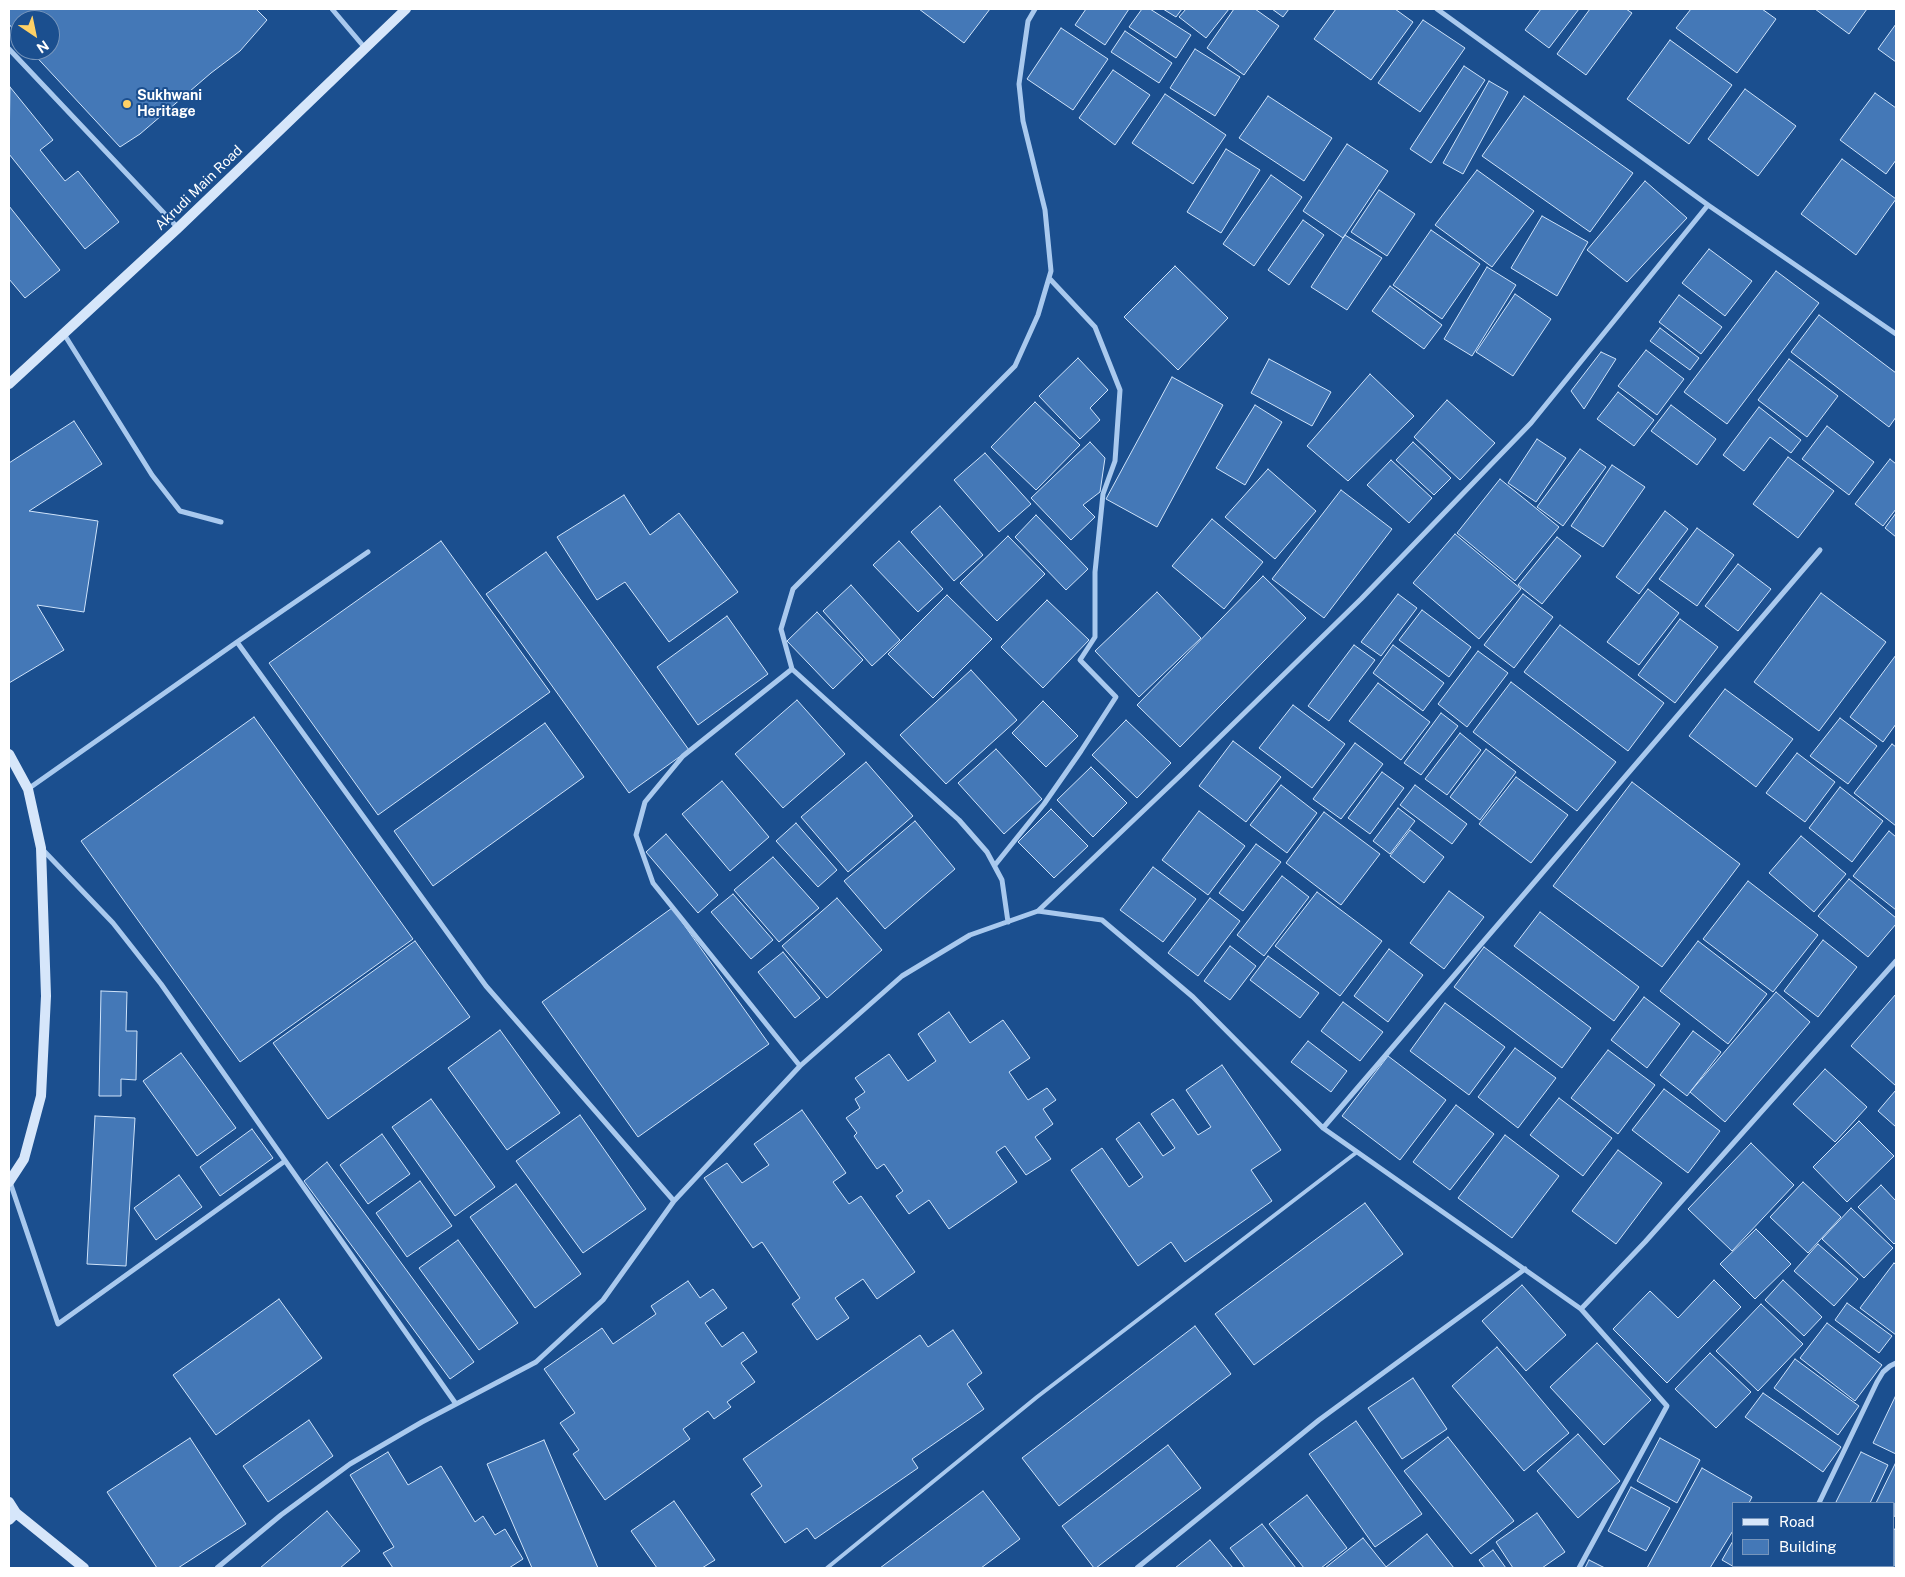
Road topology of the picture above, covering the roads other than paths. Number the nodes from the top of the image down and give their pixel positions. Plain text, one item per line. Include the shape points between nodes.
1 (332, 9) edge
2 (406, 9) edge
3 (1035, 9) edge
4 (1437, 9) edge
5 (365, 48) junction
6 (9, 49) edge
7 (1708, 205) junction
8 (178, 228) junction
9 (1049, 278) junction
10 (64, 334) junction
11 (1896, 334) edge
12 (9, 384) edge
13 (221, 522) dead end
14 (1820, 550) dead end
15 (368, 552) dead end
16 (238, 642) junction
17 (792, 669) junction
18 (9, 754) edge
19 (28, 789) junction
20 (41, 848) junction
21 (994, 866) junction
22 (1038, 911) junction
23 (1008, 922) junction
24 (1896, 961) edge
25 (800, 1066) junction
26 (1323, 1128) junction
27 (1357, 1152) junction
28 (285, 1161) junction
29 (9, 1181) edge
30 (674, 1201) junction
31 (1525, 1268) junction
32 (1581, 1309) junction
33 (1896, 1363) edge
34 (456, 1404) junction
35 (9, 1502) edge
36 (1819, 1502) edge
37 (12, 1517) edge
38 (84, 1568) edge
39 (217, 1568) edge
40 (827, 1568) edge
41 (1137, 1568) edge
42 (1579, 1568) edge

1 - 5 street
2 - 5 main road, Akrudi Main Road
3 - 9 street via 1028,21 1019,84 1023,120 1045,210
4 - 7 street
5 - 8 main road, Akrudi Main Road
6 - 8 street
7 - 11 street
7 - 22 street via 1524,430 1361,599
8 - 10 main road, Akrudi Main Road
9 - 17 street via 1038,315 1015,366 793,589 781,629
9 - 21 street via 1094,327 1120,390 1115,461 1103,494 1095,572 1095,637 1080,660 1116,696 1044,804
10 - 12 main road, Akrudi Main Road
10 - 13 street via 152,475 180,511
14 - 26 street
15 - 16 street
16 - 19 street
16 - 30 street via 486,986
17 - 21 street via 959,820 987,852
17 - 25 street via 683,756 645,802 636,835 653,883
18 - 19 main road
19 - 20 main road
20 - 28 street via 113,923
20 - 29 main road via 46,996 41,1096 24,1159
21 - 23 street via 1002,880
22 - 23 street
22 - 26 street via 1102,920 1193,997
23 - 25 street via 970,935 902,976
24 - 32 street via 1652,1235
25 - 30 street
26 - 27 street
27 - 31 street
27 - 40 lane via 1037,1397
28 - 29 street via 58,1324
28 - 34 street
30 - 34 street via 603,1300 536,1362
31 - 32 street
31 - 41 street via 1319,1420
32 - 42 street via 1667,1406
33 - 36 street via 1876,1382
34 - 39 street via 350,1464
35 - 37 main road
37 - 38 main road

